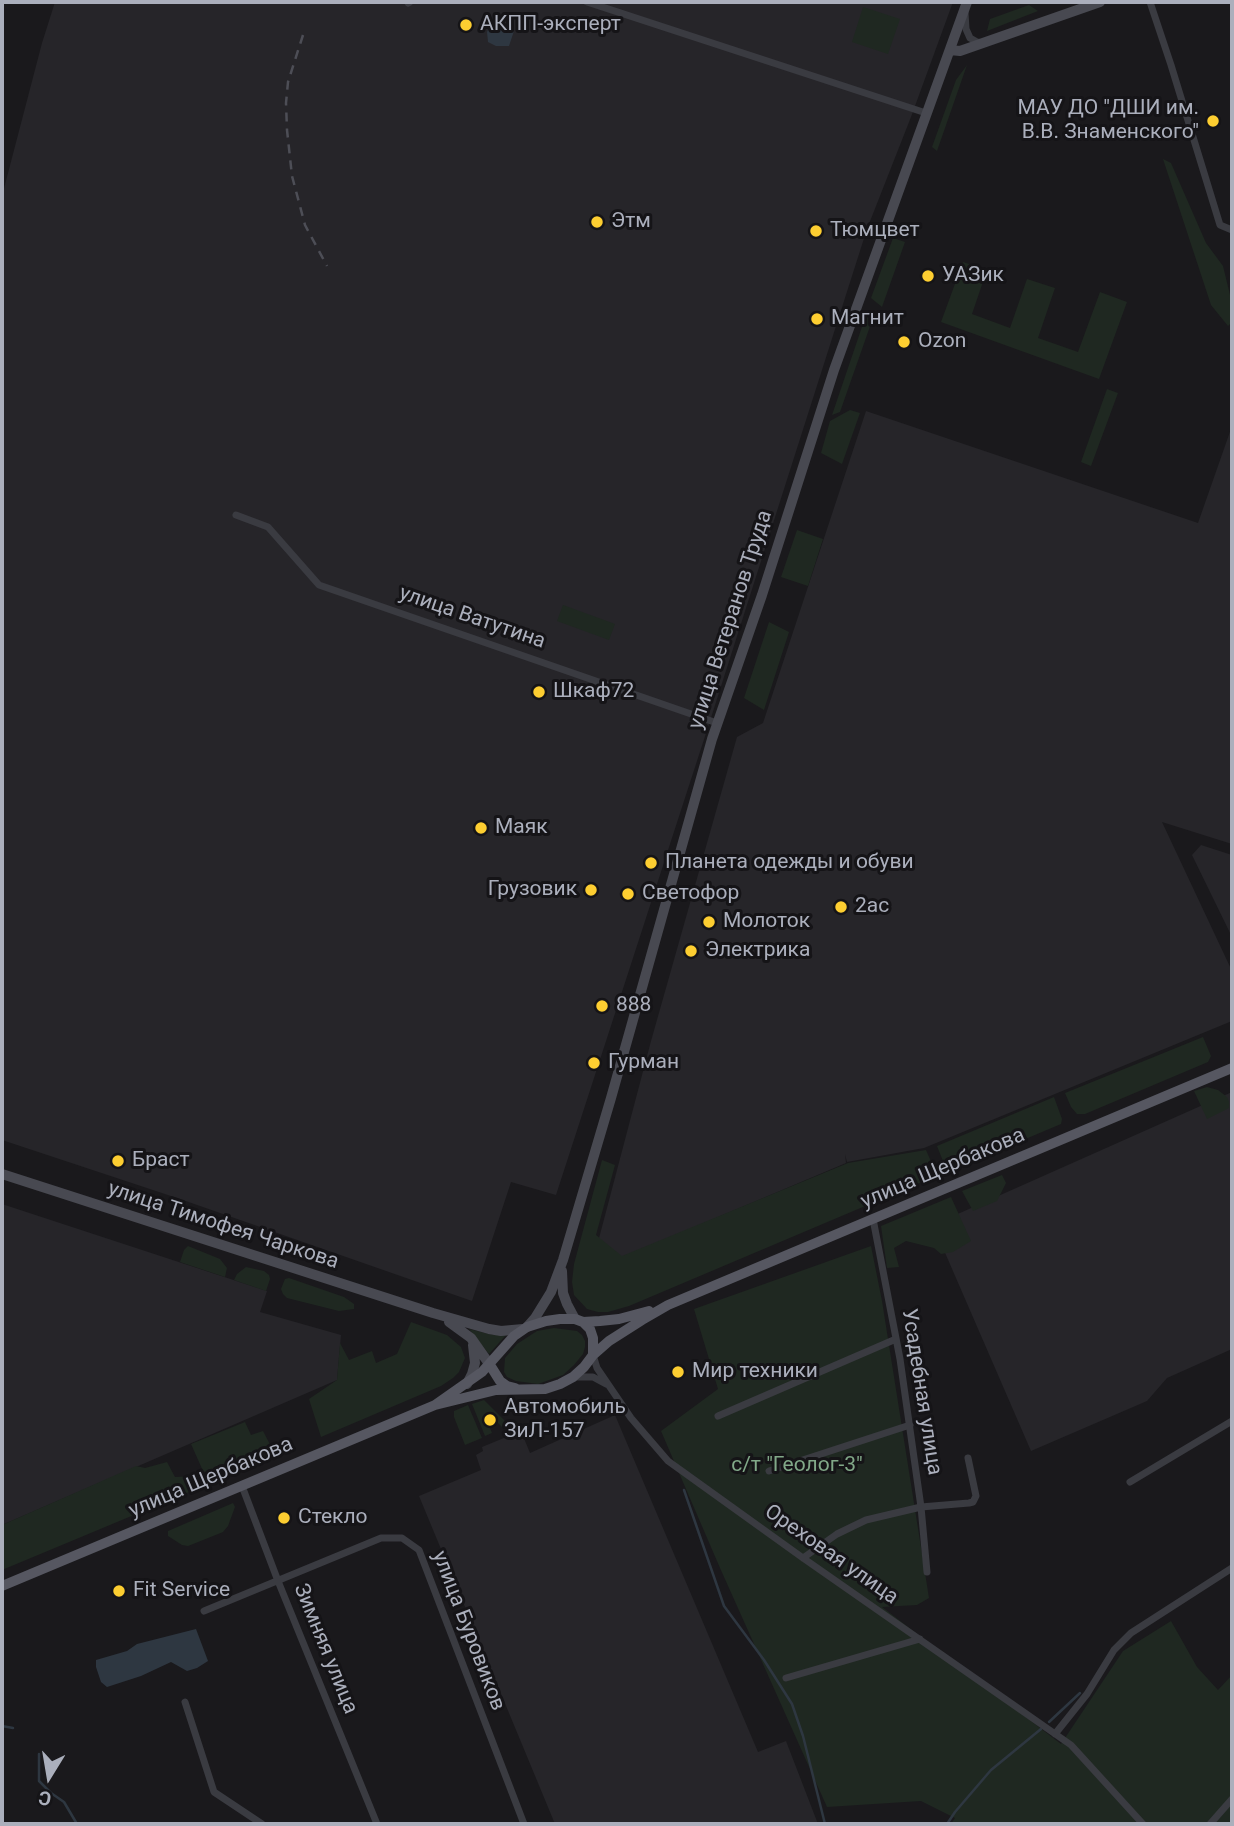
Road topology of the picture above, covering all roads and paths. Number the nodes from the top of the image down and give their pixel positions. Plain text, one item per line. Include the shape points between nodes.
1 (587, 2) edge
2 (1100, 2) edge
3 (1150, 2) edge
4 (966, 3) edge
5 (984, 43) junction
6 (950, 50) junction
7 (926, 113) junction
8 (1232, 230) edge
9 (236, 515) dead end
10 (717, 723) junction
11 (1232, 1068) edge
12 (2, 1174) edge
13 (873, 1219) junction
14 (563, 1260) junction
15 (668, 1306) junction
16 (433, 1313) junction
17 (579, 1320) junction
18 (525, 1328) junction
19 (471, 1338) junction
20 (896, 1339) junction
21 (593, 1355) junction
22 (490, 1364) junction
23 (573, 1377) junction
24 (467, 1384) junction
25 (607, 1384) junction
26 (518, 1389) junction
27 (435, 1405) junction
28 (718, 1416) dead end
29 (1232, 1421) edge
30 (910, 1425) junction
31 (968, 1458) dead end
32 (769, 1471) dead end
33 (1130, 1482) dead end
34 (242, 1486) junction
35 (921, 1507) junction
36 (803, 1558) junction
37 (1232, 1568) edge
38 (927, 1572) dead end
39 (278, 1581) junction
40 (2, 1586) edge
41 (204, 1611) dead end
42 (920, 1639) junction
43 (786, 1678) dead end
44 (184, 1702) dead end
45 (1055, 1734) junction
46 (1232, 1799) edge
47 (262, 1824) edge
48 (377, 1824) edge
49 (524, 1824) edge
50 (1143, 1824) edge
51 (1210, 1824) edge

1 - 7 street
2 - 5 main road
3 - 8 street via 1220,225
4 - 5 street via 965,29 970,38
4 - 6 main road, улица Ветеранов Труда
5 - 6 main road
6 - 7 main road, улица Ветеранов Труда
7 - 10 main road, улица Ветеранов Труда via 824,397
9 - 10 street, улица Ватутина via 268,527 318,584
10 - 14 main road, улица Ветеранов Труда
11 - 13 main road, улица Щербакова
12 - 16 main road, улица Тимофея Чаркова
13 - 15 main road, улица Щербакова
13 - 20 street, Усадебная улица
14 - 17 main road via 563,1293
14 - 18 main road via 551,1293
15 - 17 main road via 619,1319
15 - 21 main road via 624,1330
16 - 18 main road via 489,1329
16 - 19 main road
17 - 18 main road via 546,1321
17 - 21 main road via 590,1329
18 - 22 main road
19 - 22 main road
19 - 24 main road via 475,1363
20 - 28 street
20 - 30 street, Усадебная улица
21 - 23 main road
21 - 25 street, Ореховая улица
22 - 24 main road
22 - 26 main road via 499,1381
23 - 25 street via 593,1377
23 - 26 main road via 545,1389
24 - 27 main road
25 - 36 street, Ореховая улица via 668,1461
26 - 27 main road
27 - 34 main road, улица Щербакова
29 - 33 street
30 - 32 street
30 - 35 street, Усадебная улица
31 - 35 street via 976,1496 972,1502
34 - 39 street, Зимняя улица
34 - 40 main road, улица Щербакова
35 - 36 street via 866,1520 836,1534
35 - 38 street, Усадебная улица
36 - 42 street, Ореховая улица
37 - 45 street via 1131,1633
39 - 41 street, улица Буровиков
39 - 48 street, Зимняя улица
39 - 49 street, улица Буровиков via 381,1538 402,1538 419,1550
42 - 43 street
42 - 45 street, Ореховая улица
44 - 47 street via 214,1792
45 - 50 street via 1071,1745
46 - 51 street

